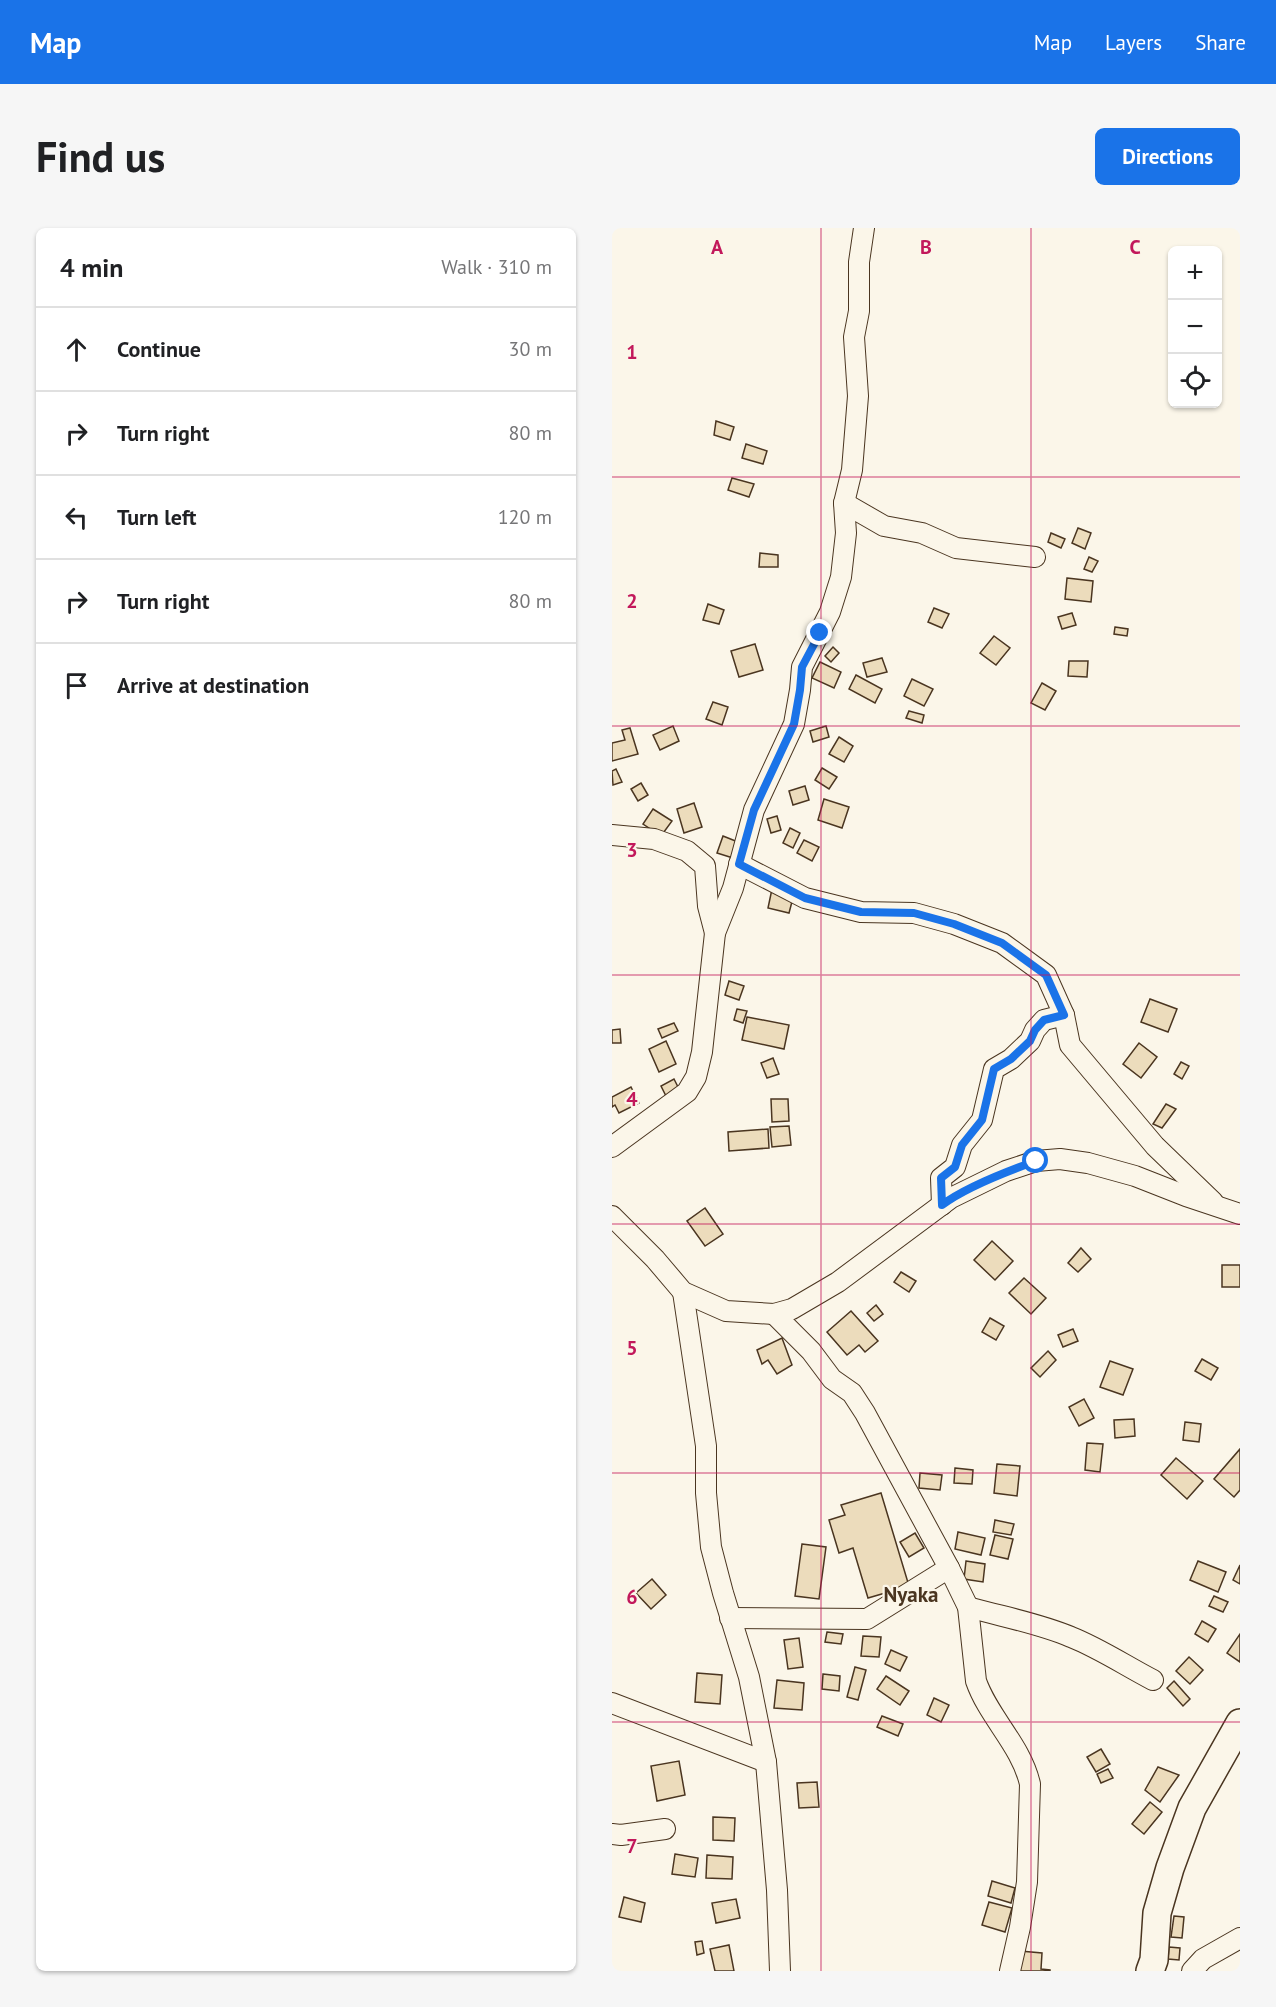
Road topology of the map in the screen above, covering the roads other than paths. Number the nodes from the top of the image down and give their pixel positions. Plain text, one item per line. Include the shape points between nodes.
1 (864, 228) edge
2 (844, 503) junction
3 (1035, 557) dead end
4 (612, 835) edge
5 (739, 864) junction
6 (715, 933) junction
7 (1064, 1015) junction
8 (612, 1147) edge
9 (942, 1205) junction
10 (1217, 1206) junction
11 (1240, 1214) edge
12 (612, 1216) edge
13 (683, 1292) junction
14 (774, 1314) junction
15 (949, 1568) junction
16 (968, 1607) junction
17 (730, 1618) junction
18 (1153, 1680) dead end
19 (612, 1703) edge
20 (1240, 1723) edge
21 (766, 1762) junction
22 (665, 1829) dead end
23 (612, 1834) edge
24 (1240, 1938) edge
25 (780, 1971) edge
26 (1010, 1971) edge
27 (1150, 1971) edge
28 (1192, 1971) edge

1 - 2 street via 854,337 858,396 855,440
2 - 3 street via 884,526 922,533 956,548
2 - 5 street via 842,577 830,612 802,667 794,724 754,810
4 - 6 street via 654,838 687,851 705,866
5 - 6 street
5 - 7 street via 805,898 861,912 914,913 1002,943 1046,975
6 - 8 street via 702,1052 692,1084 687,1092
7 - 9 street via 1044,1020 1030,1041 994,1069 982,1120 962,1145 955,1167 941,1178
7 - 10 street via 1070,1046 1155,1146
9 - 10 street via 1006,1171 1036,1161 1060,1159 1135,1176
9 - 14 street via 838,1282 792,1309
10 - 11 street
12 - 13 street
13 - 14 street via 726,1311
13 - 17 street via 706,1446 711,1547
14 - 15 street via 811,1351 831,1379 852,1393
15 - 16 street
15 - 17 street via 867,1619
16 - 18 street via 1073,1638
16 - 26 street via 976,1681 1015,1747 1030,1784 1027,1882
17 - 21 street via 749,1677
19 - 21 street
20 - 27 street via 1192,1808 1170,1868 1157,1913
21 - 25 street
22 - 23 street
24 - 28 street via 1203,1959

